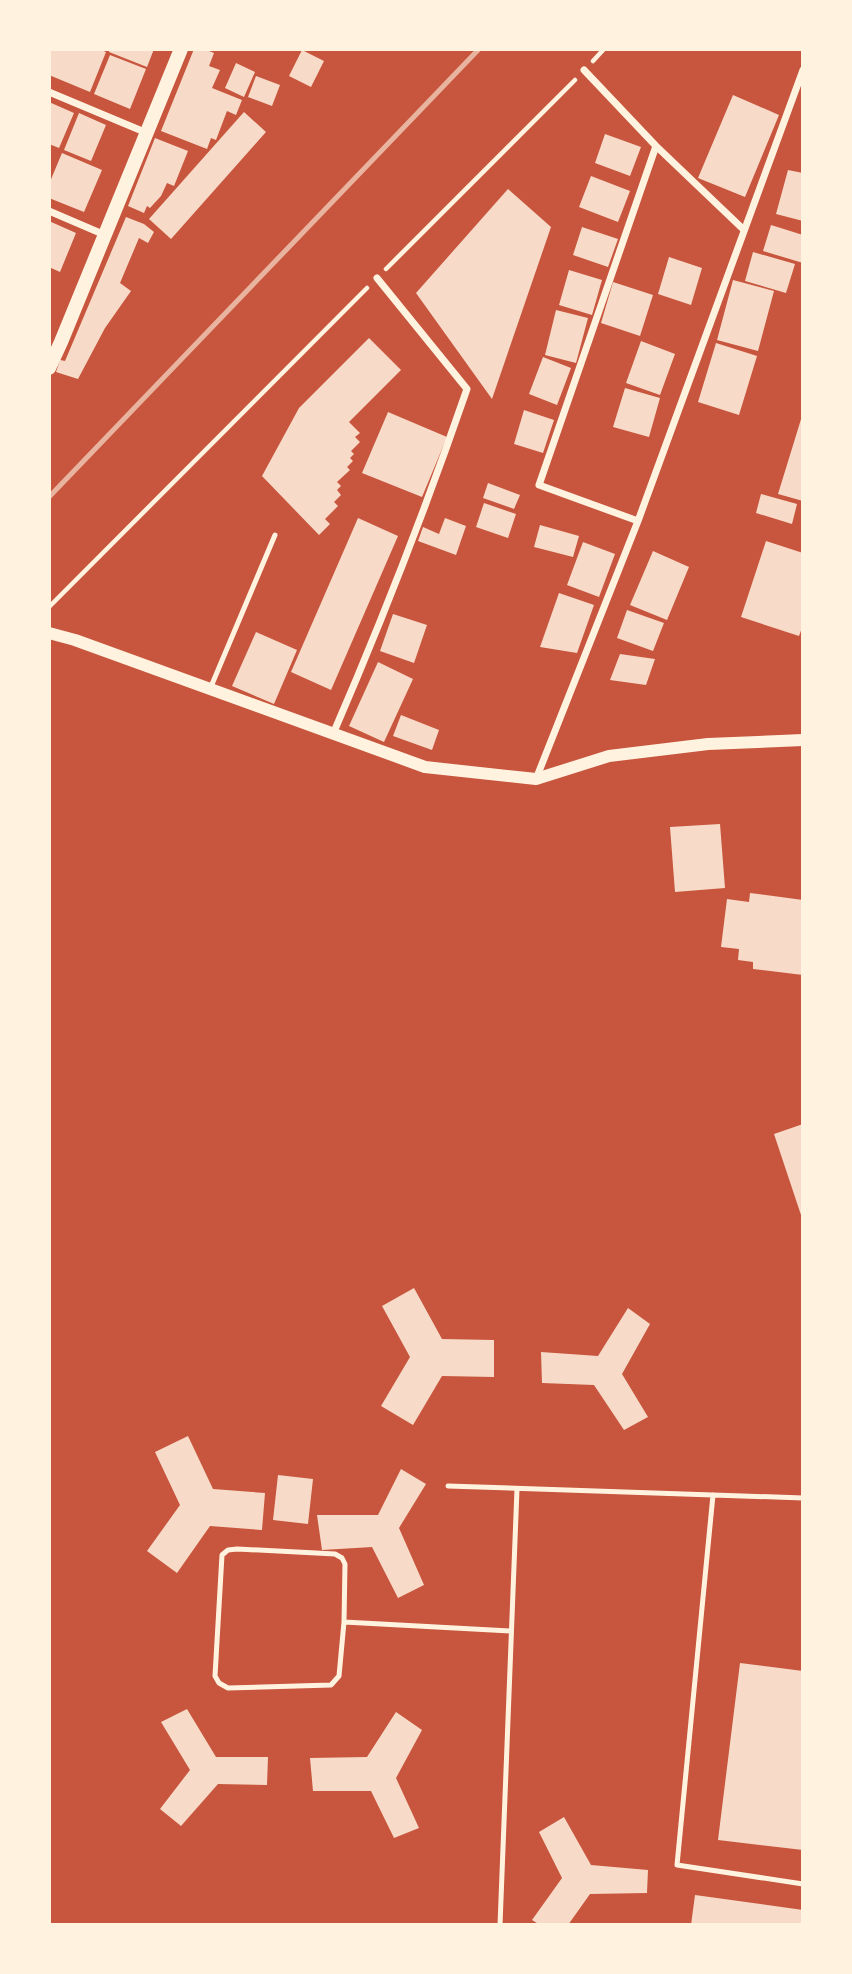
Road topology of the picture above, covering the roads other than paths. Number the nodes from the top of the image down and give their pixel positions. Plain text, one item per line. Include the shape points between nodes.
1 (181, 49) edge
2 (584, 70) road end
3 (803, 70) edge
4 (49, 92) edge
5 (146, 133) junction
6 (656, 146) junction
7 (49, 211) edge
8 (743, 229) junction
9 (105, 235) junction
10 (377, 278) road end
11 (55, 339) edge
12 (49, 368) edge
13 (638, 521) junction
14 (275, 535) dead end
15 (49, 633) edge
16 (210, 689) junction
17 (333, 734) junction
18 (803, 740) edge
19 (536, 779) junction
20 (448, 1486) dead end
21 (517, 1489) junction
22 (713, 1495) junction
23 (803, 1498) edge
24 (344, 1622) junction
25 (511, 1631) junction
26 (803, 1884) edge
27 (500, 1925) edge

1 - 5 main road
2 - 6 street
3 - 8 street
4 - 5 street
5 - 9 main road
6 - 8 street
6 - 13 street via 539,485
7 - 9 street
8 - 13 street
9 - 11 main road
10 - 17 street via 467,389
11 - 12 main road
13 - 19 street
14 - 16 lane
15 - 16 street
16 - 17 street
17 - 19 street via 425,767
18 - 19 street via 708,744 609,756
20 - 21 lane
21 - 22 lane
21 - 25 lane
22 - 23 lane
22 - 26 lane via 677,1865
24 - 24 lane via 339,1676 331,1685 228,1688 215,1676 222,1555 228,1550 328,1552 342,1558 346,1573
24 - 25 lane
25 - 27 lane

